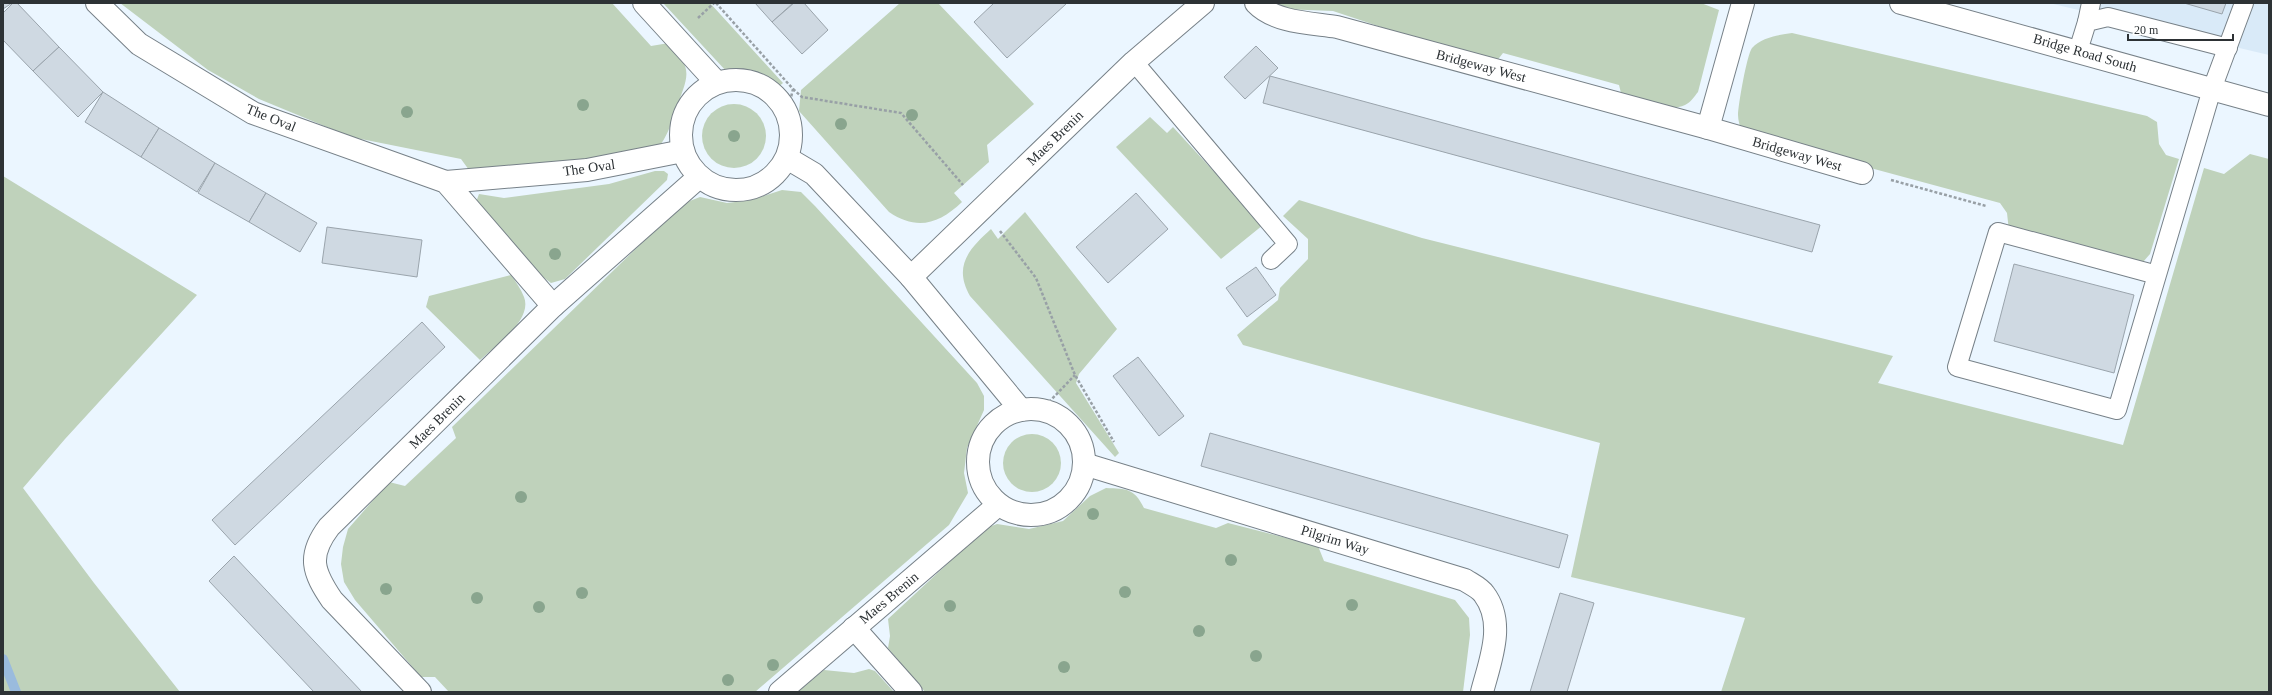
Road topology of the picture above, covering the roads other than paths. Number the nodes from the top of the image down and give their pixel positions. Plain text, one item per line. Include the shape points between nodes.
1 (97, 3) edge
2 (644, 3) edge
3 (1203, 3) edge
4 (1256, 3) edge
5 (1742, 3) edge
6 (1904, 3) edge
7 (2091, 3) edge
8 (2244, 3) edge
9 (2087, 22) junction
10 (2228, 48) junction
11 (2078, 52) junction
12 (1134, 62) junction
13 (717, 83) junction
14 (2212, 89) junction
15 (2269, 105) edge
16 (1708, 128) junction
17 (684, 150) junction
18 (787, 158) junction
19 (1862, 173) road end
20 (699, 177) junction
21 (446, 182) junction
22 (1271, 260) dead end
23 (2157, 275) junction
24 (911, 277) junction
25 (553, 306) junction
26 (1031, 410) junction
27 (1084, 464) junction
28 (998, 505) junction
29 (854, 628) junction
30 (420, 692) edge
31 (780, 692) edge
32 (911, 692) edge
33 (1482, 692) edge

1 - 21 street, The Oval via 139,44 253,114
2 - 13 street
3 - 12 street, Maes Brenin
4 - 16 street, Bridgeway West via 1277,16 1337,27
5 - 16 street
6 - 11 street, Bridge Road South
7 - 9 lane
8 - 10 lane
9 - 10 lane via 2108,17
9 - 11 lane
10 - 14 lane
11 - 14 street, Bridge Road South
12 - 22 lane via 1288,244
12 - 24 street, Maes Brenin
13 - 17 street via 701,93 688,108 682,126
13 - 18 street via 736,80 755,83 772,92 784,107 791,123 791,141
14 - 15 street, Bridge Road South
14 - 23 lane
16 - 19 street, Bridgeway West
17 - 20 street via 688,163
17 - 21 street, The Oval via 587,170
18 - 20 street via 778,172 765,183 748,190 731,191 714,186
18 - 24 street via 814,174
20 - 25 street, Maes Brenin
21 - 25 street, The Oval
23 - 23 lane via 2117,410 1957,367 1998,232
24 - 26 street
25 - 30 street, Maes Brenin via 329,527 318,542 314,562 321,583 332,600
26 - 27 street via 1055,415 1068,423 1078,435 1083,449
26 - 28 street via 1008,414 995,423 979,450 981,480 988,494
27 - 28 street via 1081,481 1061,506 1046,513 1030,516
27 - 33 street, Pilgrim Way via 1465,580 1484,593 1493,609 1496,636
28 - 29 street, Maes Brenin
29 - 31 street, Maes Brenin
29 - 32 street

